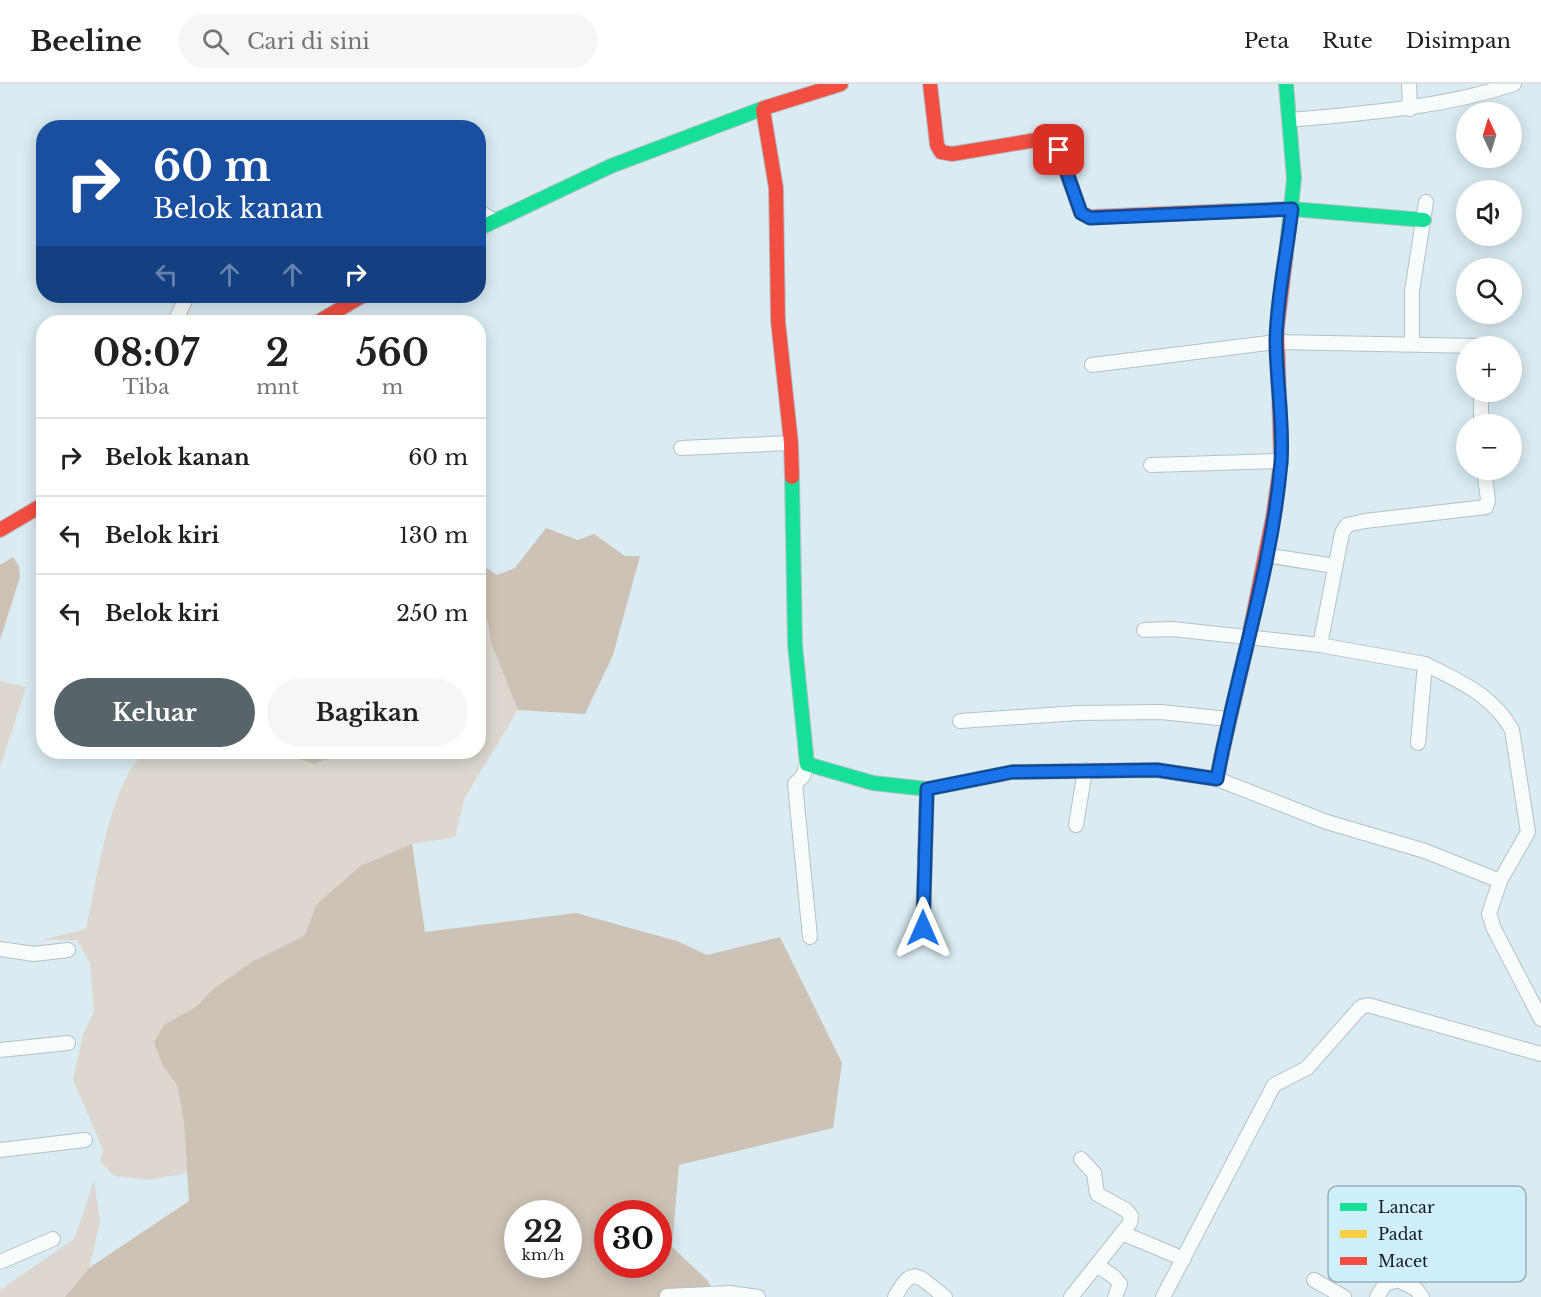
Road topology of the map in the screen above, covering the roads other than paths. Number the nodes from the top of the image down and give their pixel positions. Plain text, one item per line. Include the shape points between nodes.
1 (841, 84) edge
2 (1286, 84) edge
3 (1409, 84) edge
4 (1514, 84) edge
5 (824, 86) edge
6 (931, 86) edge
7 (1410, 108) junction
8 (763, 110) junction
9 (1290, 120) junction
10 (1426, 202) dead end
11 (1292, 209) junction
12 (486, 216) edge
13 (1424, 220) junction
14 (495, 221) junction
15 (486, 225) edge
16 (350, 303) edge
17 (330, 315) edge
18 (1276, 342) junction
19 (1412, 344) junction
20 (1456, 345) edge
21 (1092, 365) dead end
22 (791, 443) junction
23 (681, 448) dead end
24 (1281, 461) junction
25 (1151, 465) dead end
26 (1485, 480) edge
27 (36, 509) edge
28 (0, 530) edge
29 (1265, 555) junction
30 (1335, 566) junction
31 (1144, 630) dead end
32 (1250, 636) junction
33 (1320, 645) junction
34 (1425, 664) junction
35 (1228, 719) junction
36 (960, 721) dead end
37 (1418, 743) dead end
38 (807, 764) junction
39 (1085, 770) junction
40 (1217, 779) junction
41 (927, 789) junction
42 (1076, 825) dead end
43 (1500, 881) junction
44 (923, 928) dead end
45 (810, 937) dead end
46 (0, 949) edge
47 (68, 950) dead end
48 (1541, 1018) edge
49 (69, 1042) dead end
50 (0, 1050) edge
51 (1541, 1054) edge
52 (85, 1140) dead end
53 (0, 1150) edge
54 (1081, 1159) dead end
55 (1122, 1233) junction
56 (53, 1239) dead end
57 (1184, 1259) junction
58 (0, 1262) edge
59 (1096, 1265) junction
60 (1314, 1280) dead end
61 (1392, 1282) edge
62 (1402, 1282) edge
63 (667, 1296) edge
64 (758, 1297) edge
65 (895, 1297) edge
66 (945, 1297) edge
67 (1071, 1297) edge
68 (1115, 1297) edge
69 (1162, 1297) edge
70 (1344, 1297) edge
71 (1377, 1297) edge
72 (1422, 1297) edge

1 - 5 street
2 - 9 street
3 - 7 street
4 - 7 street via 1483,95
5 - 8 street
6 - 11 street via 941,152 952,154 1054,137 1081,213 1090,218
7 - 9 street
8 - 14 street via 632,159
8 - 22 street via 776,188 778,321
9 - 11 street
10 - 13 street
11 - 13 street
11 - 18 street
12 - 14 street
13 - 19 street via 1412,291
14 - 15 street
16 - 17 street
18 - 19 street
18 - 21 street
18 - 24 street
19 - 20 street
22 - 23 street
22 - 38 street via 795,645
24 - 25 street
24 - 29 street
26 - 30 street via 1486,507 1347,525
27 - 28 street
29 - 30 street
29 - 32 street
30 - 33 street
31 - 32 street
32 - 33 street
32 - 35 street
33 - 34 street
34 - 37 street
34 - 43 street via 1486,698 1504,715 1512,730 1528,832
35 - 36 street via 1137,712
35 - 40 street
38 - 41 street via 873,783
38 - 45 street via 795,784
39 - 40 street via 1157,770
39 - 41 street via 1012,772
39 - 42 street
40 - 43 street via 1327,822 1425,850
41 - 44 street
43 - 48 street via 1490,914 1494,929
46 - 47 street via 34,954
49 - 50 street
51 - 57 street via 1368,1005 1361,1007 1307,1068 1274,1085
52 - 53 street
54 - 55 street via 1094,1173 1097,1194 1129,1212 1130,1223
55 - 57 street
55 - 59 street
56 - 58 street
57 - 69 street
59 - 67 street
59 - 68 street via 1120,1284
60 - 70 street
61 - 71 street via 1385,1284
62 - 72 street
63 - 64 street via 730,1293
65 - 66 street via 910,1275

